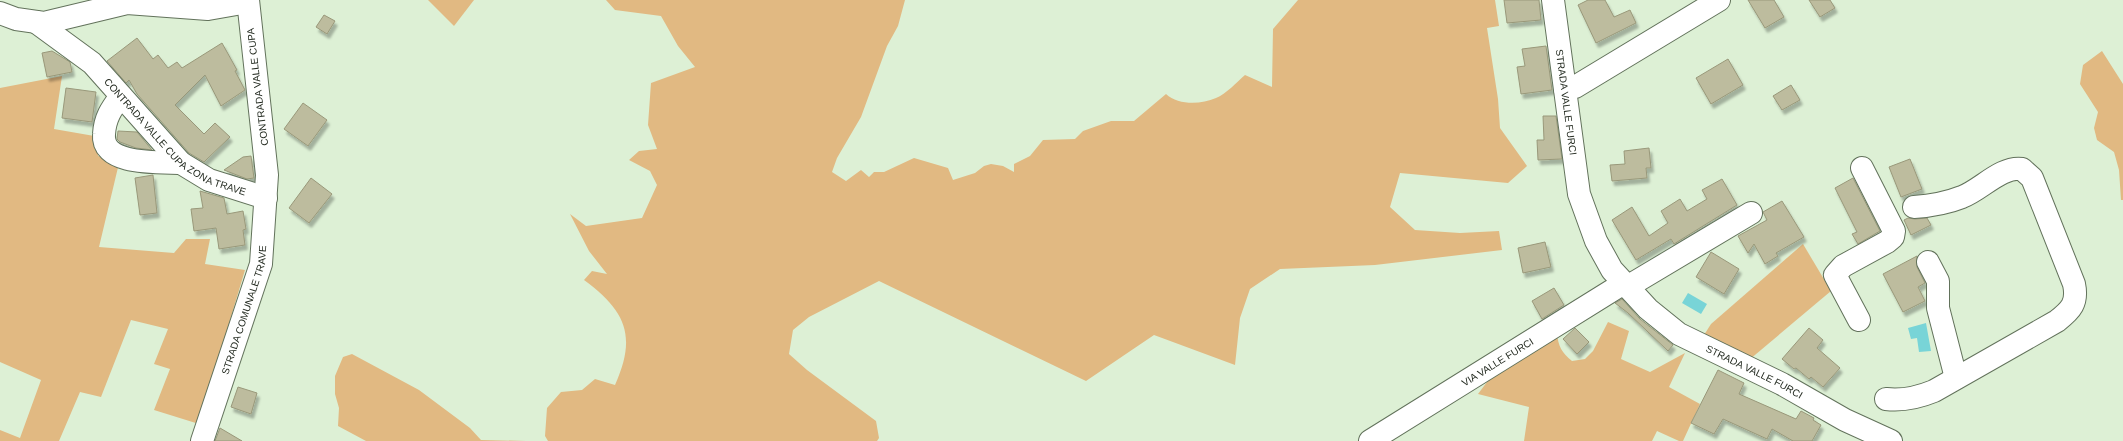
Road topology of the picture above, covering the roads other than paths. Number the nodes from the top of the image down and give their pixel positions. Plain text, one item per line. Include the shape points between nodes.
1 (1553, 0) edge
2 (1719, 0) edge
3 (248, 1) edge
4 (0, 13) edge
5 (36, 22) junction
6 (1565, 89) junction
7 (121, 96) junction
8 (181, 162) junction
9 (1862, 168) dead end
10 (267, 175) joint
11 (266, 198) junction
12 (1914, 207) dead end
13 (1751, 213) dead end
14 (1928, 262) dead end
15 (1626, 285) junction
16 (1859, 320) dead end
17 (1956, 378) junction
18 (1886, 398) dead end
19 (202, 441) edge
20 (1370, 441) edge
21 (1891, 441) edge

1 - 6 street, STRADA VALLE FURCI
2 - 6 street via 1575,87
3 - 5 street via 208,9 127,3 54,22
3 - 10 street, CONTRADA VALLE CUPA
4 - 5 street
5 - 7 street, CONTRADA VALLE CUPA ZONA TRAVE via 92,63
6 - 15 street, STRADA VALLE FURCI via 1579,194 1596,241 1612,270
7 - 8 street, CONTRADA VALLE CUPA ZONA TRAVE
7 - 8 street via 110,109 105,121 105,148 110,153 130,160
8 - 11 street, CONTRADA VALLE CUPA ZONA TRAVE via 209,180
9 - 16 street via 1894,231 1893,237 1887,242 1843,266 1835,275
10 - 11 street, STRADA COMUNALE TRAVE
11 - 19 street, STRADA COMUNALE TRAVE via 261,264
12 - 17 street via 1964,197 2010,170 2022,169 2032,178 2076,292 2074,305 2060,318
13 - 15 street
14 - 17 street via 1938,281 1938,308
15 - 20 street, VIA VALLE FURCI
15 - 21 street, STRADA VALLE FURCI via 1648,309 1679,334 1782,384 1844,420
17 - 18 street via 1921,397 1902,400

